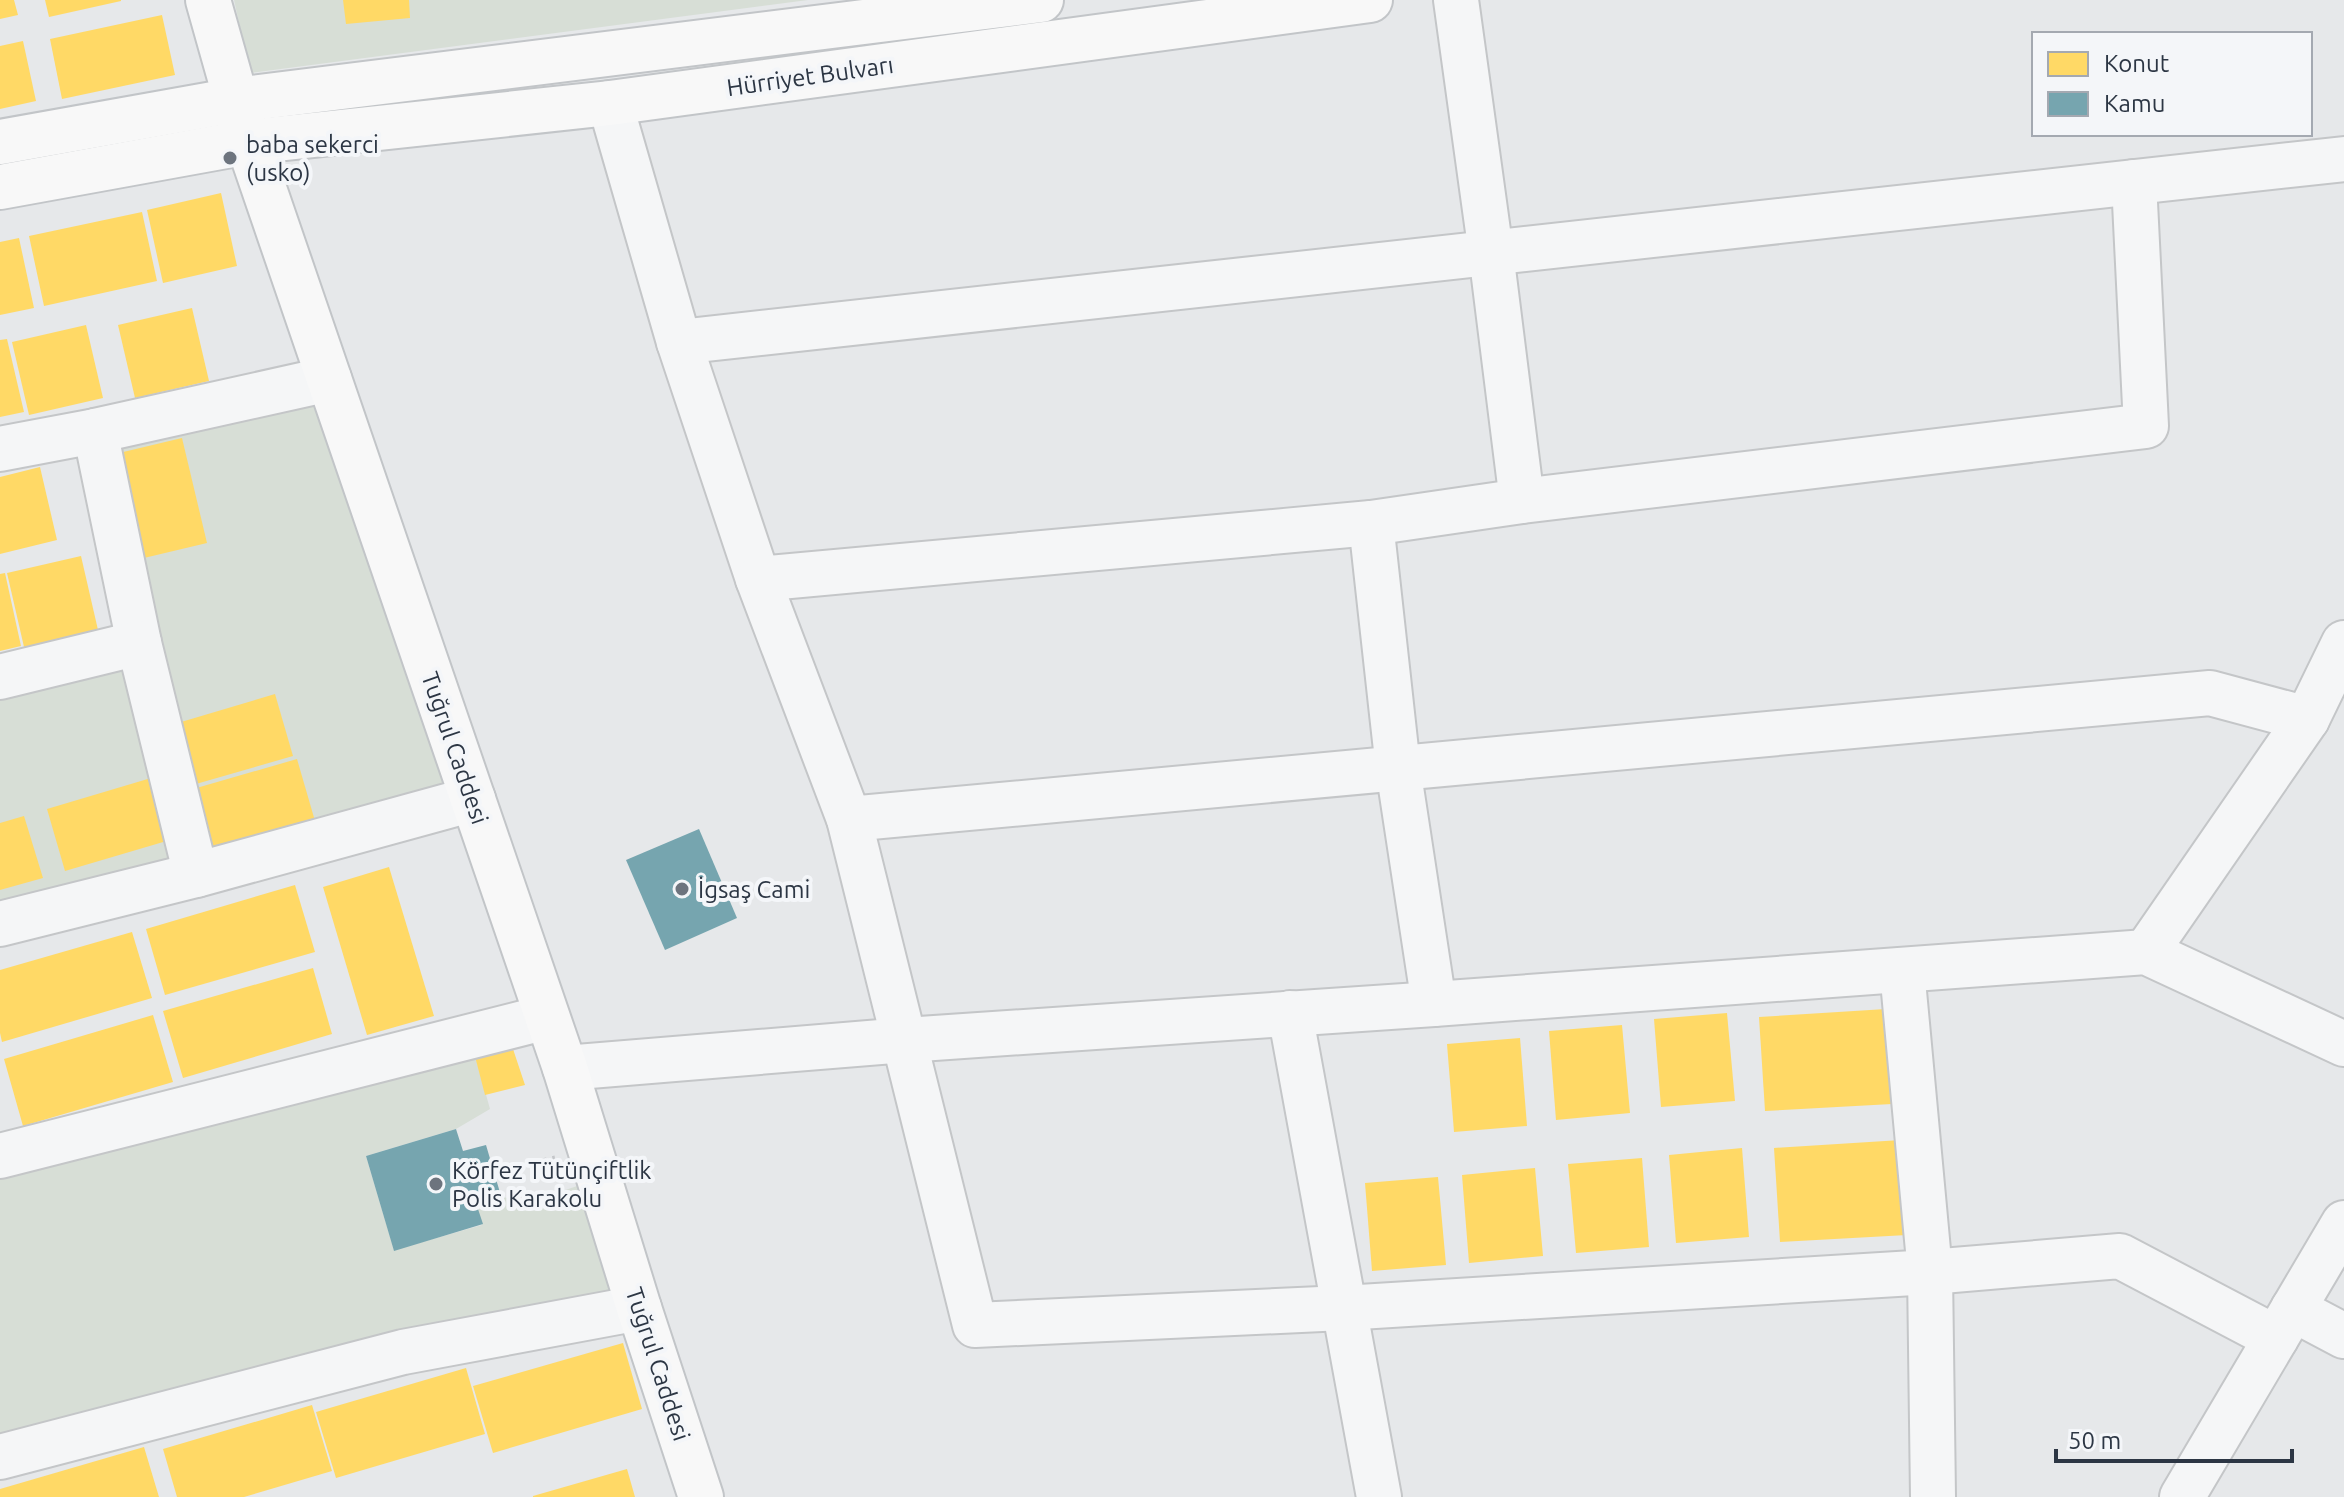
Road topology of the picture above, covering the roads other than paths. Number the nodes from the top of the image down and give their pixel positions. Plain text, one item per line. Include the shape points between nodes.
1 (208, 0) edge
2 (1041, 0) edge
3 (1370, 0) edge
4 (1456, 0) edge
5 (236, 100) junction
6 (610, 103) junction
7 (0, 142) edge
8 (248, 142) junction
9 (2344, 159) edge
10 (2134, 182) junction
11 (0, 187) edge
12 (1491, 253) junction
13 (679, 342) junction
14 (329, 379) junction
15 (95, 431) junction
16 (0, 449) edge
17 (1522, 501) junction
18 (1371, 523) junction
19 (758, 579) junction
20 (139, 643) junction
21 (2344, 643) edge
22 (0, 677) edge
23 (2307, 719) junction
24 (1398, 768) junction
25 (473, 799) junction
26 (849, 819) junction
27 (196, 875) junction
28 (0, 924) edge
29 (2146, 952) junction
30 (1902, 970) junction
31 (1434, 1004) junction
32 (1290, 1013) junction
33 (547, 1017) junction
34 (905, 1040) junction
35 (2344, 1044) edge
36 (565, 1068) junction
37 (0, 1156) edge
38 (2344, 1223) edge
39 (1930, 1272) junction
40 (639, 1308) junction
41 (1343, 1308) junction
42 (2285, 1324) junction
43 (2344, 1336) edge
44 (0, 1457) edge
45 (701, 1497) edge
46 (1379, 1497) edge
47 (1933, 1497) edge
48 (2182, 1497) edge

1 - 5 main road, Tuğrul Caddesi
2 - 5 main road, Hürriyet Bulvarı
3 - 6 main road, Hürriyet Bulvarı
4 - 12 street
5 - 7 main road, Hürriyet Bulvarı
5 - 8 main road, Tuğrul Caddesi
6 - 8 main road, Hürriyet Bulvarı
6 - 13 street
8 - 11 main road, Hürriyet Bulvarı
8 - 14 main road, Tuğrul Caddesi
9 - 10 street
10 - 12 street
10 - 17 street via 2146,426
12 - 13 street
12 - 17 street
13 - 19 street
14 - 15 street
14 - 25 main road, Tuğrul Caddesi
15 - 16 street
15 - 20 street
17 - 18 street
18 - 19 street
18 - 24 street
19 - 26 street
20 - 22 street
20 - 27 street
21 - 23 street
23 - 24 street via 2210,693
23 - 29 street
24 - 26 street
24 - 31 street
25 - 27 street
25 - 33 main road, Tuğrul Caddesi
26 - 34 street
27 - 28 street
29 - 30 street
29 - 35 street
30 - 31 street
30 - 39 street
31 - 32 street
32 - 34 street
32 - 41 street
33 - 36 main road, Tuğrul Caddesi
33 - 37 street
34 - 36 street
34 - 41 street via 975,1325
36 - 40 main road, Tuğrul Caddesi
38 - 42 street
39 - 41 street
39 - 42 street via 2120,1256
39 - 47 street
40 - 44 street via 403,1352
40 - 45 main road, Tuğrul Caddesi
41 - 46 street
42 - 43 street
42 - 48 street

